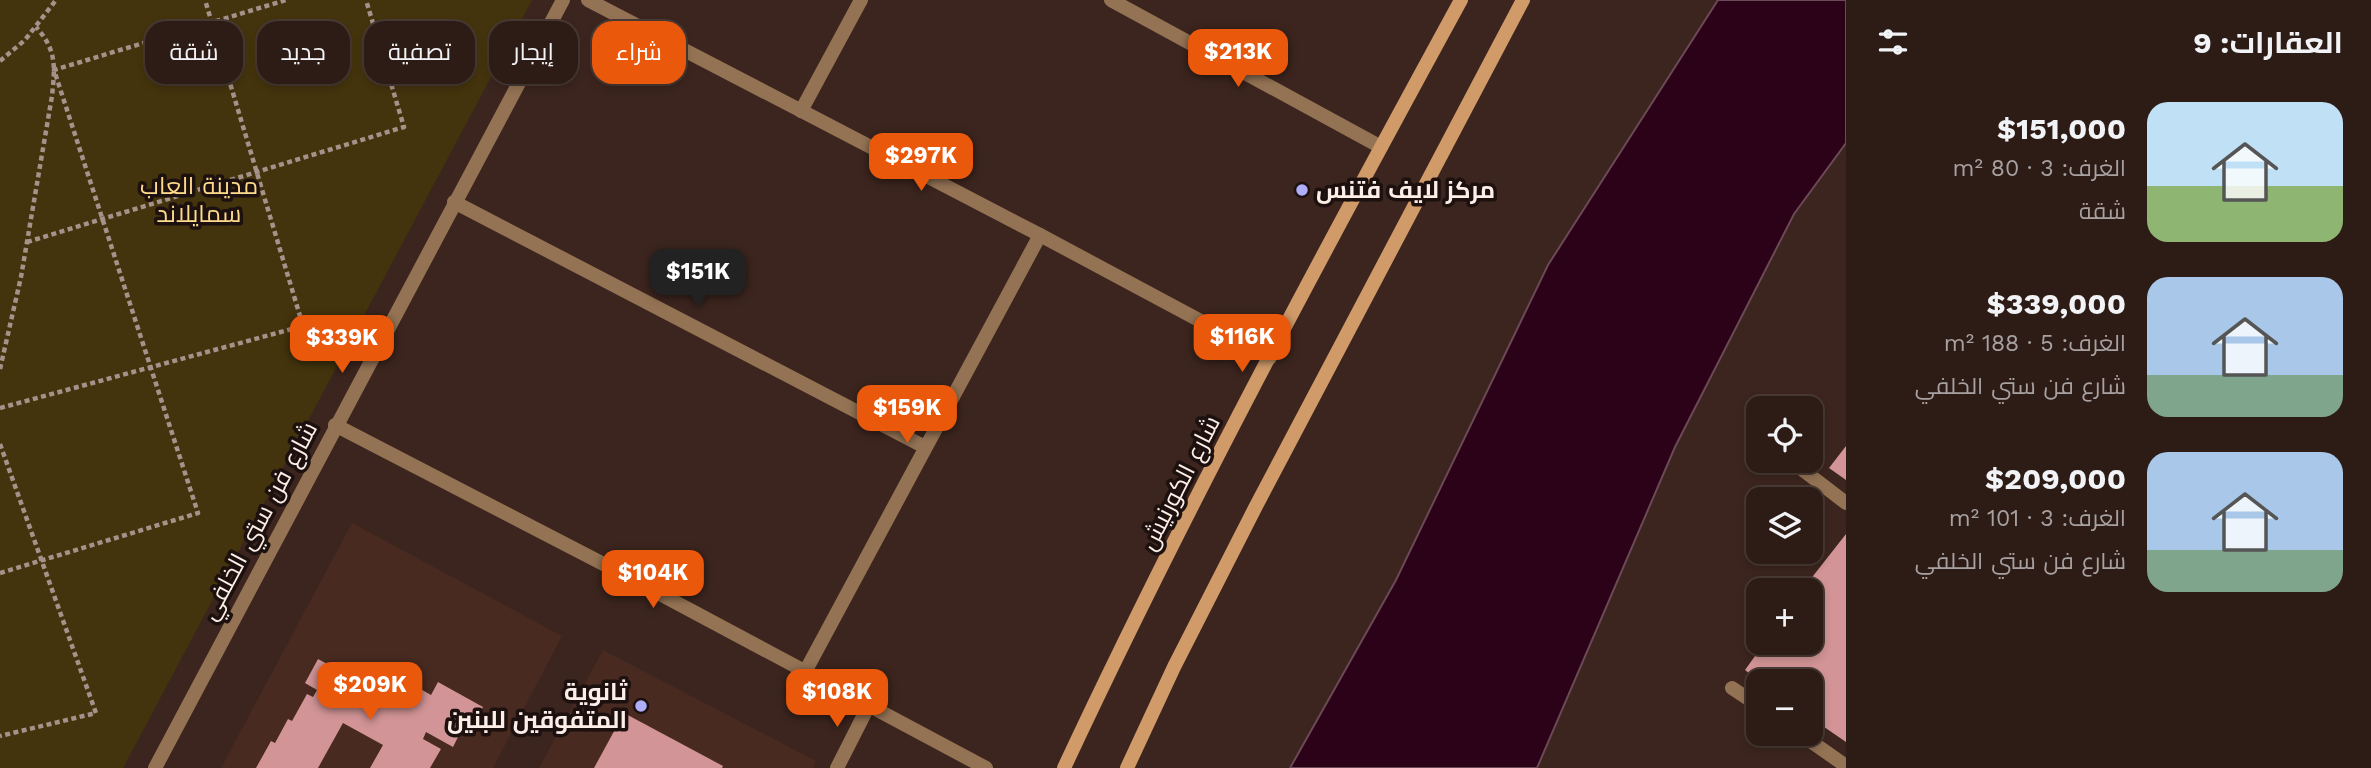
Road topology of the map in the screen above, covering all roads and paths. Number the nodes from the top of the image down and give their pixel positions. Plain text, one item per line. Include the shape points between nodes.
1 (56, 0) edge
2 (205, 0) edge
3 (286, 0) edge
4 (366, 0) edge
5 (563, 0) edge
6 (588, 0) edge
7 (861, 0) edge
8 (1111, 0) edge
9 (1461, 0) edge
10 (1523, 0) edge
11 (211, 21) edge
12 (218, 21) edge
13 (36, 27) junction
14 (145, 43) edge
15 (0, 61) edge
16 (54, 70) junction
17 (230, 84) edge
18 (802, 111) junction
19 (1381, 147) junction
20 (257, 172) junction
21 (454, 202) junction
22 (103, 219) junction
23 (1040, 235) junction
24 (27, 242) junction
25 (1270, 358) junction
26 (151, 367) junction
27 (0, 369) edge
28 (0, 408) edge
29 (335, 425) junction
30 (0, 444) edge
31 (925, 447) junction
32 (1807, 473) edge
33 (1846, 503) edge
34 (41, 560) junction
35 (0, 573) edge
36 (805, 672) junction
37 (1732, 688) dead end
38 (1746, 697) edge
39 (869, 705) junction
40 (0, 736) edge
41 (1817, 746) edge
42 (1846, 766) edge
43 (155, 768) edge
44 (837, 768) edge
45 (986, 768) edge
46 (1064, 768) edge
47 (1127, 768) edge

1 - 13 path
2 - 11 path
3 - 12 path
4 - 20 path via 404,127
5 - 21 street, شارع فن ستي الخلفي
6 - 18 street
7 - 18 street
8 - 19 street
9 - 19 main road, شارع الكورنيش
10 - 47 main road via 1255,508
13 - 15 path
13 - 16 path via 47,39
14 - 16 path
16 - 22 path
16 - 24 path
17 - 20 path
18 - 23 street
19 - 25 main road, شارع الكورنيش
20 - 22 path
20 - 26 path via 303,326
21 - 29 street, شارع فن ستي الخلفي
21 - 31 street
22 - 24 path
22 - 26 path
23 - 25 street
23 - 31 street
24 - 27 path
25 - 46 main road, شارع الكورنيش via 1120,648
26 - 28 path
26 - 34 path via 198,513
29 - 36 street
29 - 43 street, شارع فن ستي الخلفي
30 - 34 path
31 - 36 street
32 - 33 street
34 - 35 path
34 - 40 path via 96,713
36 - 39 street
37 - 38 street
39 - 44 street
39 - 45 street
41 - 42 street

